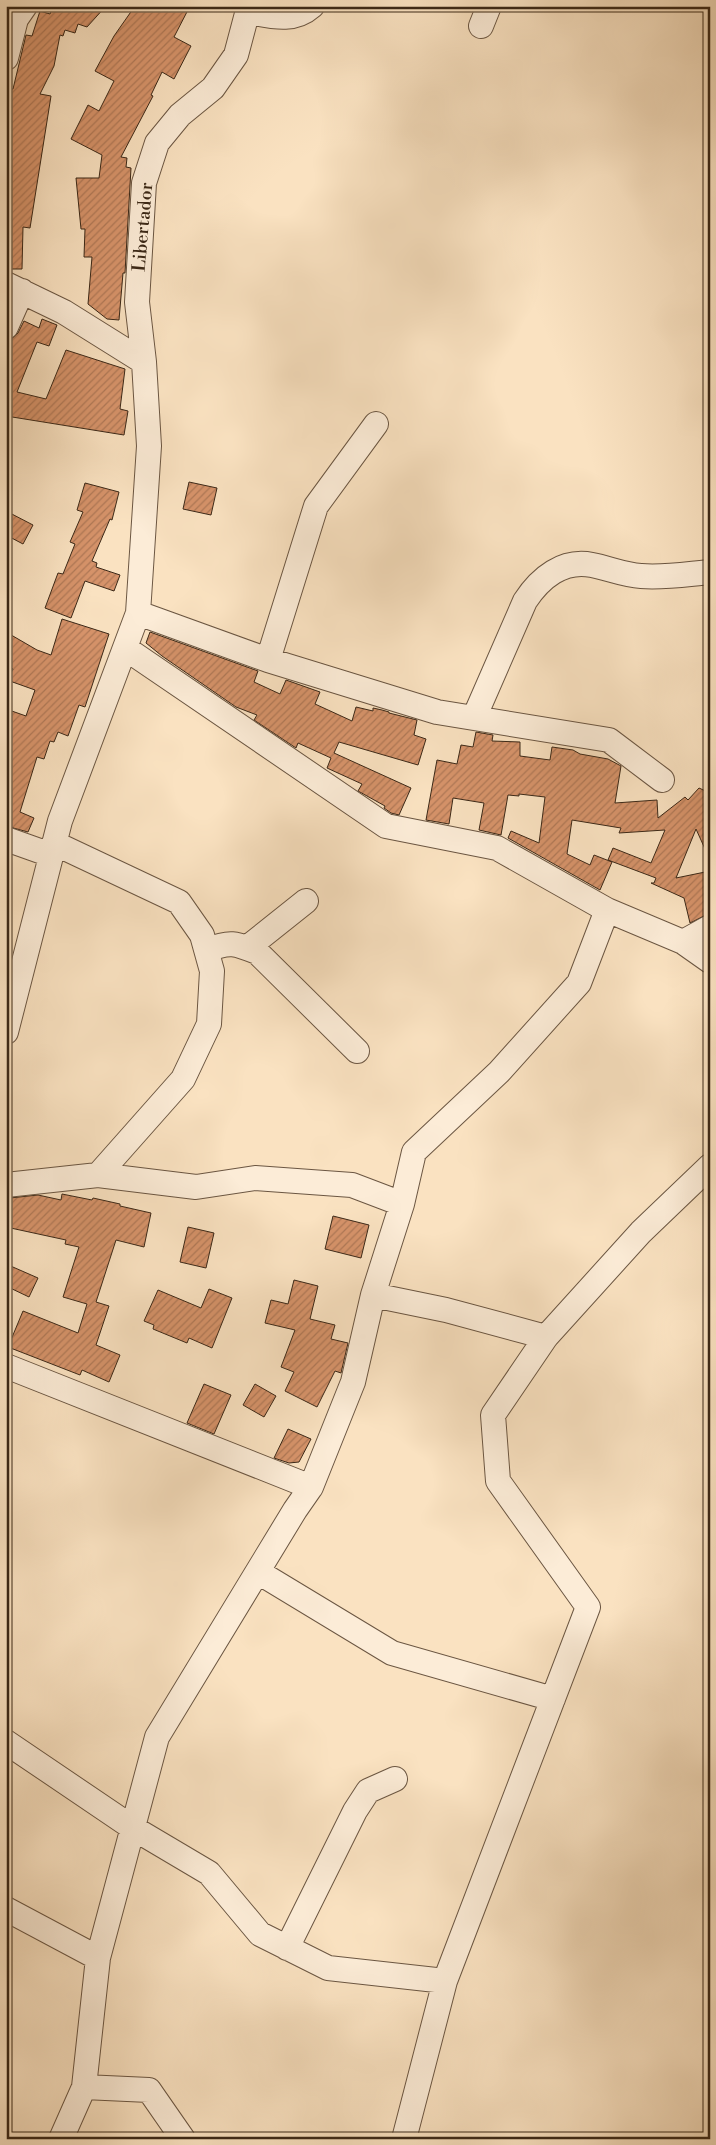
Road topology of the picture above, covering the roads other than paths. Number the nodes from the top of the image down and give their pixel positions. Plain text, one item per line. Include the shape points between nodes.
1 (312, 6) edge
2 (248, 9) edge
3 (16, 14) edge
4 (6, 58) edge
5 (14, 288) edge
6 (6, 327) edge
7 (144, 362) junction
8 (376, 424) dead end
9 (710, 572) edge
10 (138, 613) junction
11 (125, 648) junction
12 (268, 660) junction
13 (474, 718) junction
14 (662, 780) dead end
15 (6, 839) edge
16 (53, 849) junction
17 (306, 901) dead end
18 (606, 910) junction
19 (710, 928) edge
20 (683, 942) junction
21 (247, 948) junction
22 (207, 950) junction
23 (710, 961) edge
24 (6, 1032) edge
25 (357, 1051) dead end
26 (710, 1166) edge
27 (98, 1175) junction
28 (6, 1186) edge
29 (402, 1204) junction
30 (373, 1295) junction
31 (546, 1337) junction
32 (6, 1366) edge
33 (311, 1487) junction
34 (258, 1572) junction
35 (553, 1699) junction
36 (6, 1742) edge
37 (395, 1779) dead end
38 (133, 1828) junction
39 (6, 1910) edge
40 (287, 1948) junction
41 (98, 1958) junction
42 (445, 1981) junction
43 (84, 2086) junction
44 (61, 2139) edge
45 (183, 2139) edge
46 (404, 2139) edge

1 - 2 street via 304,13 286,18
2 - 7 street, Libertador via 236,54 213,88 180,115 156,143 144,183 136,302
3 - 4 street
5 - 6 street
5 - 7 street via 64,312
7 - 10 street, Libertador via 149,446
8 - 12 street via 316,506
9 - 13 street via 640,576 581,564 550,573 525,601
10 - 11 street, Libertador
10 - 12 street
11 - 16 street, Libertador via 60,820
11 - 18 street via 386,826 497,848
12 - 13 street via 436,712
13 - 14 street via 609,740
15 - 16 street
16 - 22 street via 179,902 202,935
16 - 24 street, Libertador
17 - 21 street
18 - 20 street
18 - 29 street via 579,983 499,1072 414,1152
19 - 20 street
20 - 23 street
21 - 22 street via 236,943
21 - 25 street via 257,952
22 - 27 street via 212,971 209,1024 184,1079
26 - 31 street via 641,1232
27 - 28 street
27 - 29 street via 196,1187 254,1178 352,1185
29 - 30 street
30 - 31 street via 446,1310
30 - 33 street via 353,1382
31 - 35 street via 493,1415 498,1481 588,1607
32 - 33 street
33 - 34 street
34 - 35 street via 392,1653
34 - 38 street via 157,1737
35 - 42 street
36 - 38 street
37 - 40 street via 368,1791 355,1811
38 - 40 street via 209,1873 260,1934
38 - 41 street
39 - 41 street
40 - 42 street via 328,1968
41 - 43 street
42 - 46 street
43 - 44 street
43 - 45 street via 149,2090

